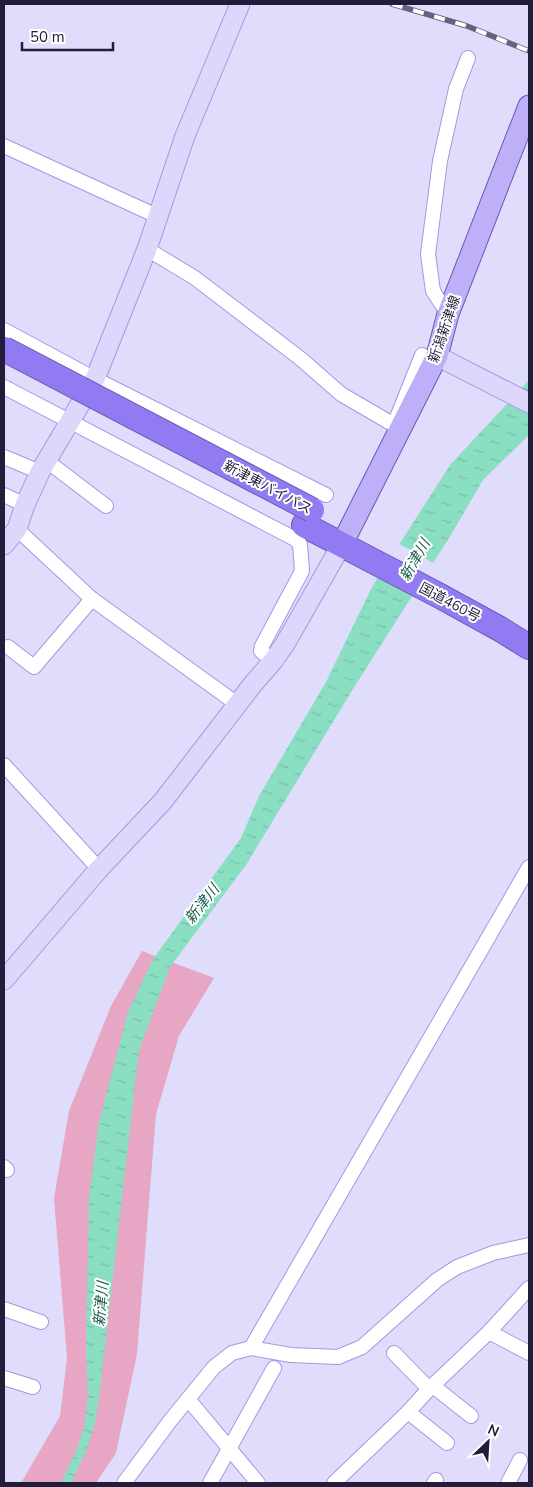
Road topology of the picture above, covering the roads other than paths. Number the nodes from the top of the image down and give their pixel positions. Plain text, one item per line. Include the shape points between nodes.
1 (240, 4) edge
2 (468, 58) dead end
3 (529, 106) edge
4 (4, 146) edge
5 (157, 216) junction
6 (147, 249) junction
7 (448, 314) junction
8 (4, 330) edge
9 (4, 349) edge
10 (435, 359) junction
11 (4, 366) edge
12 (95, 379) junction
13 (4, 387) edge
14 (529, 402) edge
15 (71, 422) junction
16 (4, 457) edge
17 (44, 467) junction
18 (4, 495) edge
19 (26, 505) junction
20 (106, 506) dead end
21 (314, 510) junction
22 (17, 529) junction
23 (356, 542) junction
24 (4, 545) edge
25 (443, 590) junction
26 (92, 599) junction
27 (529, 630) edge
28 (529, 647) edge
29 (8, 648) dead end
30 (273, 661) junction
31 (237, 704) junction
32 (4, 765) edge
33 (529, 867) edge
34 (98, 869) junction
35 (4, 980) edge
36 (529, 1245) edge
37 (529, 1288) edge
38 (4, 1309) edge
39 (41, 1322) dead end
40 (489, 1332) junction
41 (251, 1348) junction
42 (394, 1353) dead end
43 (529, 1353) edge
44 (274, 1368) dead end
45 (4, 1378) edge
46 (33, 1387) dead end
47 (431, 1387) junction
48 (188, 1399) junction
49 (408, 1412) junction
50 (471, 1416) dead end
51 (447, 1443) dead end
52 (229, 1449) junction
53 (520, 1460) dead end
54 (124, 1483) edge
55 (210, 1483) edge
56 (258, 1483) edge
57 (334, 1483) edge
58 (508, 1483) edge

1 - 5 street via 185,136
2 - 7 street via 456,89 440,161 428,254 433,291
3 - 7 main road, 新潟新津線
4 - 5 street
5 - 6 street
6 - 10 street via 195,278 301,359 341,394 394,425 422,356
6 - 12 street
7 - 10 main road, 新潟新津線
8 - 12 street
9 - 21 highway, 新津東バイパス, bridge
10 - 14 street
10 - 23 main road, 新潟新津線
11 - 21 highway, 新津東バイパス
12 - 15 street
12 - 21 street
13 - 15 street
15 - 17 street
15 - 30 street via 300,544 302,570 262,646 261,651
16 - 17 street
17 - 19 street
17 - 20 street
18 - 19 street
19 - 22 street
21 - 23 highway, 新津東バイパス
22 - 24 street
22 - 26 street
23 - 25 highway, 国道460号
23 - 30 street
25 - 27 highway
25 - 28 highway, 国道460号
26 - 29 street via 34,667
26 - 31 street
30 - 31 street
31 - 34 street via 163,801
32 - 34 street
33 - 41 street
34 - 35 street
36 - 41 street via 493,1253 457,1267 437,1280 362,1347 338,1356 291,1355
37 - 40 street
38 - 39 street
40 - 43 street
40 - 47 street
41 - 48 street via 232,1353 214,1367
42 - 47 street
44 - 52 street
45 - 46 street
47 - 49 street
47 - 50 street
48 - 52 street
48 - 54 street
49 - 51 street
49 - 57 street
52 - 55 street
52 - 56 street
53 - 58 street

